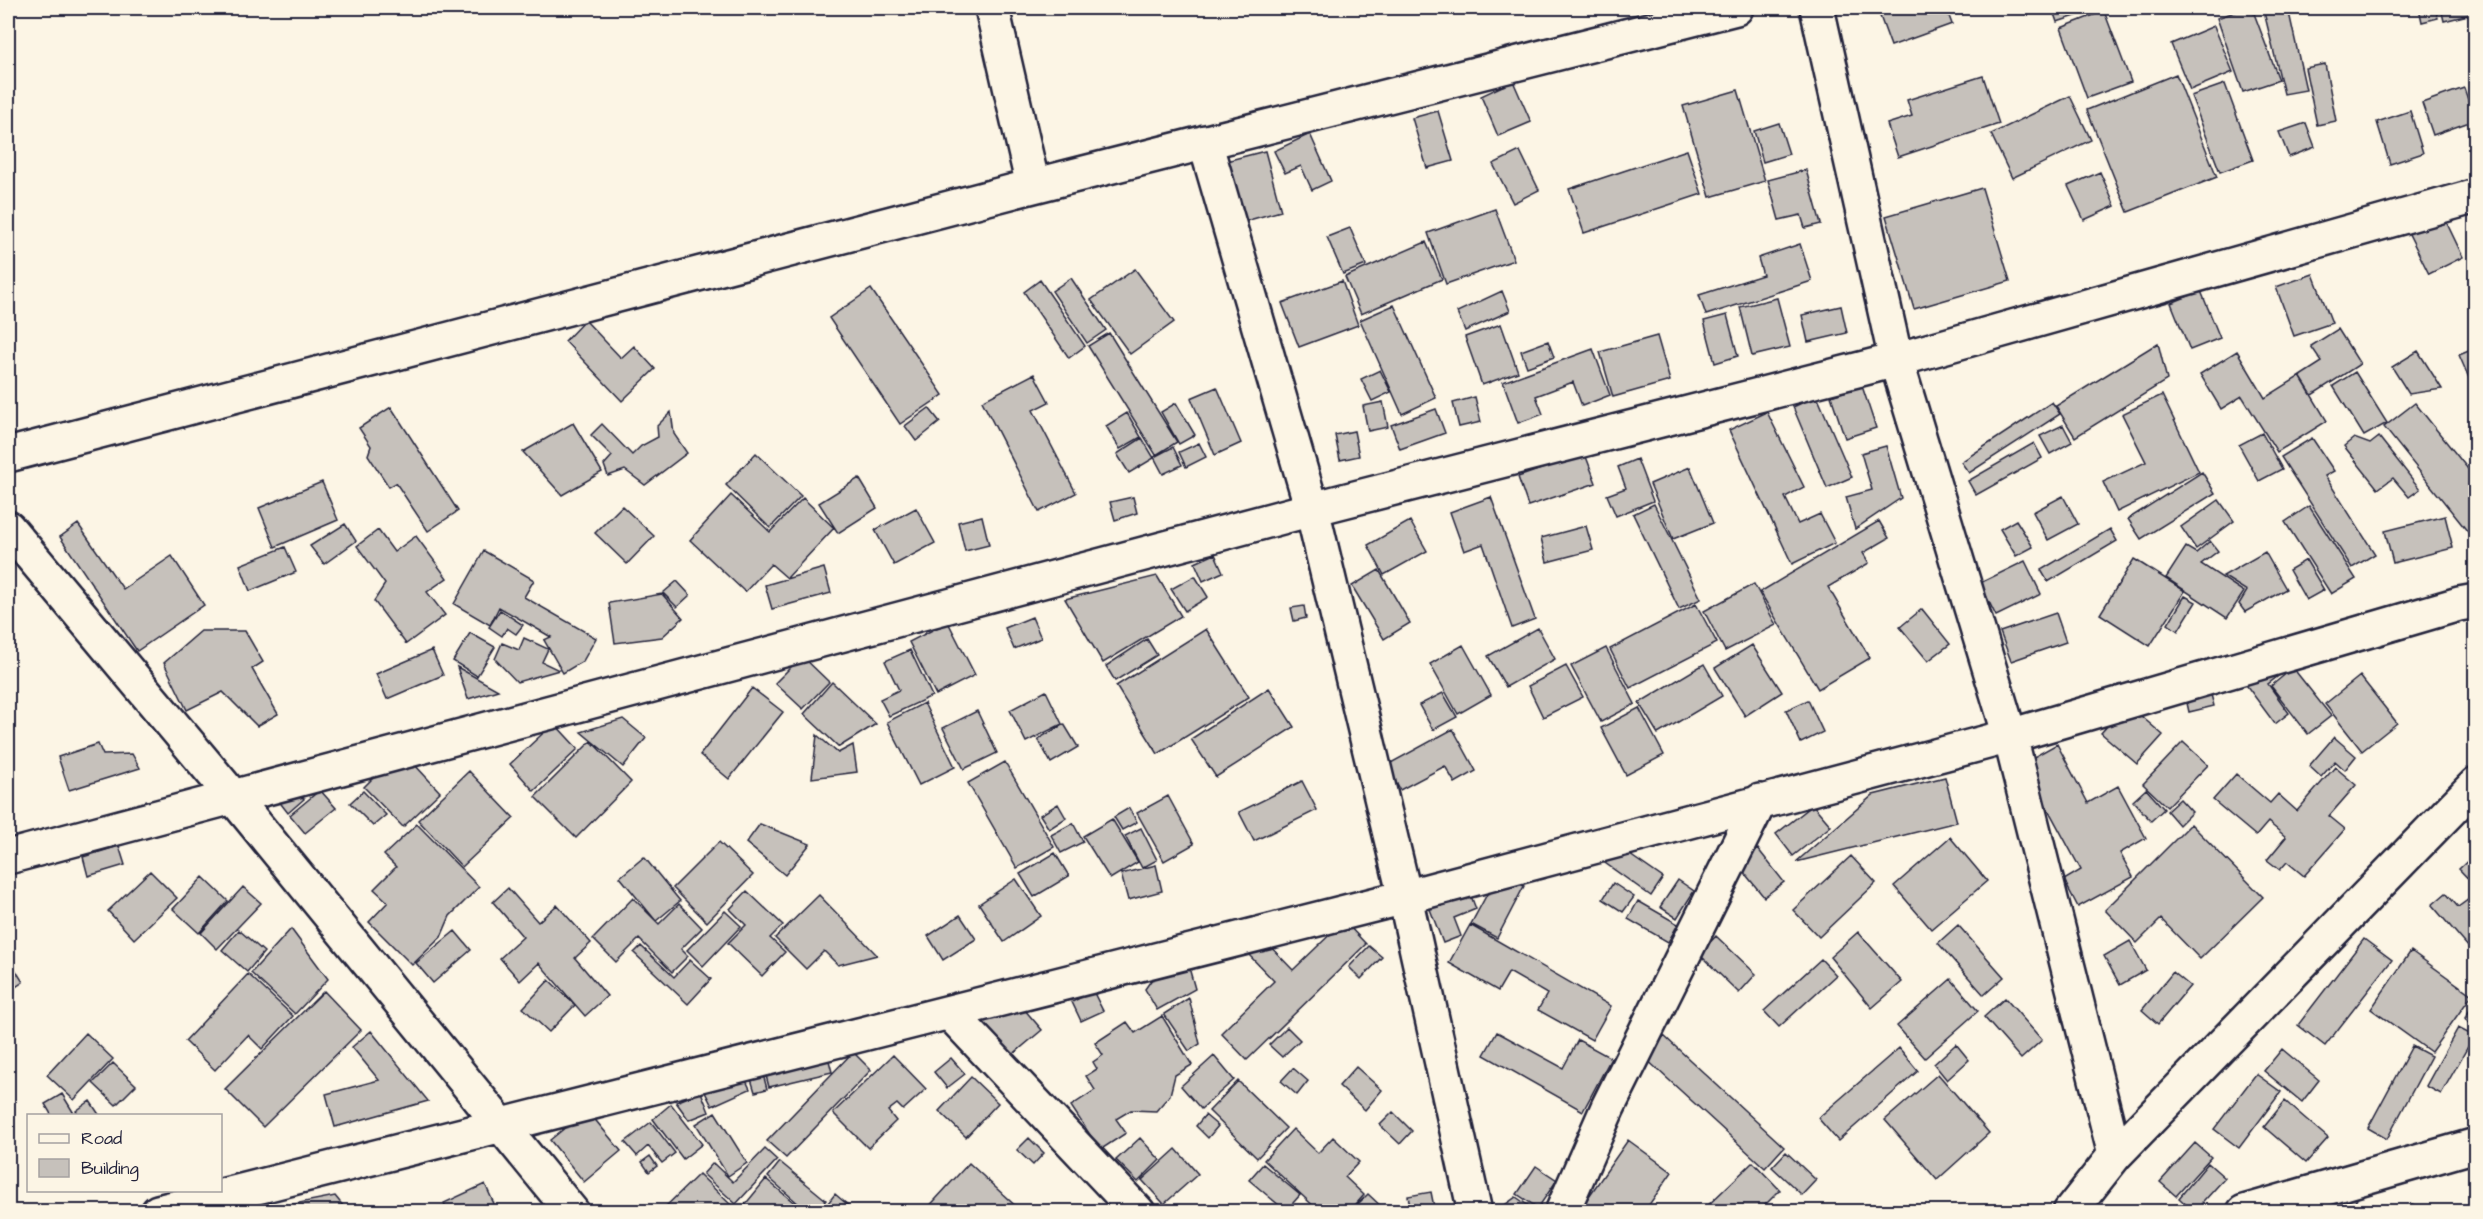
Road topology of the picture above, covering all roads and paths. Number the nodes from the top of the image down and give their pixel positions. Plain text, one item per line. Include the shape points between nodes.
1 (992, 8) edge
2 (1736, 8) edge
3 (1817, 8) edge
4 (1205, 142) junction
5 (1033, 186) junction
6 (2475, 196) edge
7 (1896, 360) junction
8 (8, 455) edge
9 (1312, 509) junction
10 (8, 528) edge
11 (2475, 601) edge
12 (2010, 736) junction
13 (2475, 784) edge
14 (234, 798) junction
15 (1760, 801) junction
16 (8, 857) edge
17 (1405, 897) junction
18 (950, 1013) junction
19 (503, 1125) junction
20 (2475, 1145) edge
21 (2115, 1155) junction
22 (158, 1212) edge
23 (572, 1212) edge
24 (1138, 1212) edge
25 (1475, 1212) edge
26 (1562, 1212) edge
27 (2070, 1212) edge
28 (2244, 1212) edge

1 - 5 street
2 - 4 street
3 - 7 street
4 - 5 street
4 - 9 street
5 - 8 street
6 - 7 street
7 - 9 street
7 - 12 street
9 - 14 street
9 - 17 street
10 - 14 street
11 - 12 street
12 - 15 street
12 - 21 street
13 - 21 street
14 - 16 street
14 - 19 street
15 - 17 street
15 - 26 street via 1608,1107
17 - 18 street
17 - 25 street
18 - 19 street
18 - 24 street
19 - 22 street
19 - 23 street
20 - 28 street
21 - 27 street

